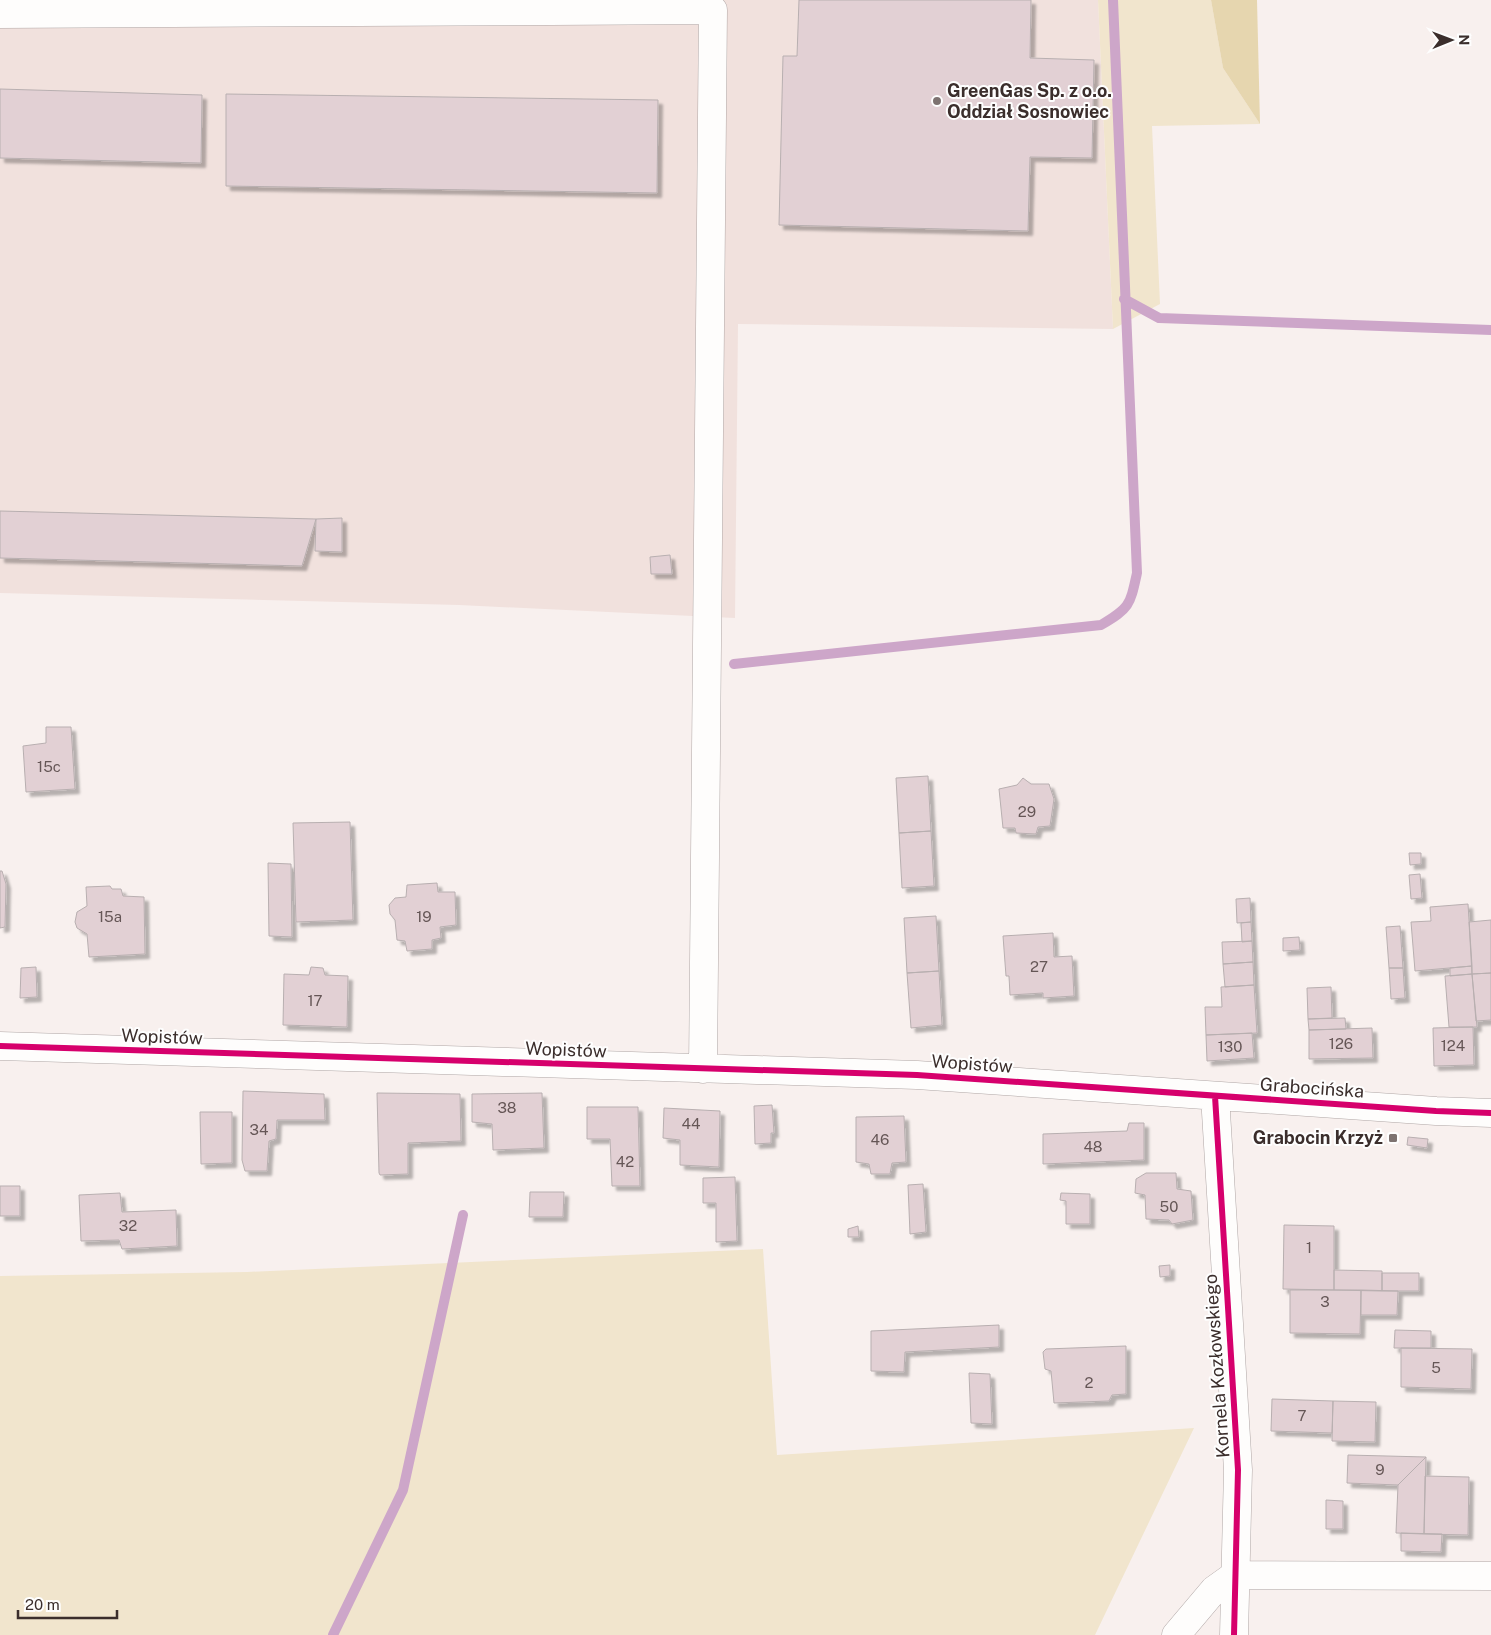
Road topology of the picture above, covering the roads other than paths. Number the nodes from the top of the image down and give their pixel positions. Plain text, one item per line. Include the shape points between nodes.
1 (0, 14) edge
2 (0, 1046) edge
3 (704, 1069) junction
4 (1132, 1090) joint
5 (1215, 1096) junction
6 (1491, 1113) edge
7 (1235, 1576) junction
8 (1491, 1576) edge
9 (1176, 1635) edge
10 (1234, 1635) edge

1 - 3 street via 713,10
2 - 3 street, Wopistów
3 - 4 street, Wopistów via 917,1076
4 - 5 street, Grabocińska
5 - 6 street, Grabocińska
5 - 7 street, Kornela Kozłowskiego via 1238,1470
7 - 8 street
7 - 9 street via 1214,1590
7 - 10 street, Kornela Kozłowskiego

